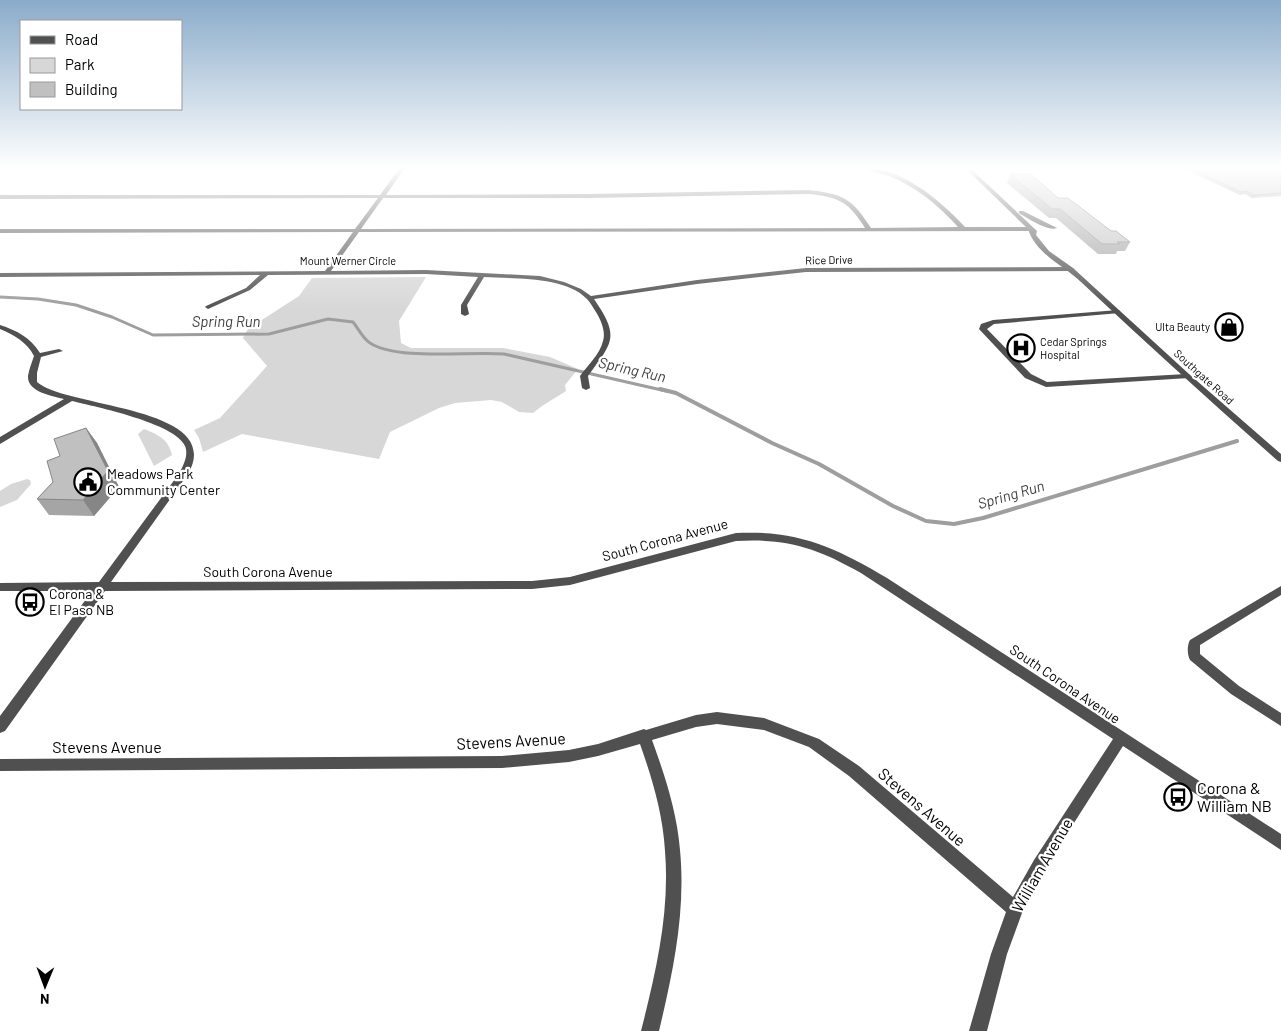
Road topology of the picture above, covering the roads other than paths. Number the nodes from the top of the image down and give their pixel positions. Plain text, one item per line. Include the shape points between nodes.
1 (368, 215) edge
2 (860, 215) edge
3 (952, 215) edge
4 (1017, 215) edge
5 (1026, 215) edge
6 (1054, 228) dead end
7 (869, 229) junction
8 (964, 229) junction
9 (1031, 229) junction
10 (357, 230) junction
11 (0, 231) edge
12 (1049, 243) dead end
13 (1055, 249) dead end
14 (1071, 268) junction
15 (327, 272) junction
16 (137, 273) junction
17 (266, 273) junction
18 (483, 274) junction
19 (562, 274) dead end
20 (0, 275) edge
21 (130, 280) dead end
22 (553, 281) junction
23 (590, 298) junction
24 (208, 307) dead end
25 (1118, 312) junction
26 (465, 314) dead end
27 (0, 327) edge
28 (59, 351) dead end
29 (38, 356) junction
30 (1186, 376) junction
31 (586, 388) dead end
32 (71, 398) junction
33 (0, 441) edge
34 (1281, 459) edge
35 (0, 587) edge
36 (101, 588) junction
37 (1281, 590) edge
38 (1281, 720) edge
39 (0, 727) edge
40 (644, 735) junction
41 (1121, 738) junction
42 (0, 765) edge
43 (1281, 843) edge
44 (1015, 909) junction
45 (650, 1031) edge
46 (978, 1031) edge

1 - 10 street
2 - 7 street
3 - 8 street
4 - 9 street, Southgate Road
5 - 6 street
7 - 8 street
7 - 10 street
8 - 9 street
9 - 12 street, Southgate Road
9 - 14 street, Southgate Road via 1033,236 1062,264
10 - 11 street
10 - 15 street
13 - 14 street, Southgate Road via 1072,264
14 - 23 street, Rice Drive via 791,271
14 - 25 street, Southgate Road
15 - 17 street, Mount Werner Circle
15 - 18 street, Mount Werner Circle
16 - 17 street, Mount Werner Circle
16 - 20 street, Mount Werner Circle
16 - 21 street
17 - 24 street via 248,289
18 - 22 street, Mount Werner Circle
18 - 26 street via 464,305
19 - 22 street
22 - 23 street, Mount Werner Circle via 579,290
23 - 31 street, Mount Werner Circle via 603,317 608,334 603,351 584,376
25 - 30 street, Southgate Road
25 - 30 street via 993,322 983,329 1028,376 1046,385
27 - 29 street via 12,331 34,348
28 - 29 street
29 - 32 street via 32,376 34,382 45,390
30 - 34 street, Southgate Road
32 - 33 street
32 - 36 street via 169,426 184,437 191,452 181,477
35 - 36 street, South Corona Avenue
36 - 39 street
36 - 41 street, South Corona Avenue via 554,584 715,541 756,535 774,536 815,545 855,564
37 - 38 street via 1194,643 1194,656 1235,690
40 - 42 street, Stevens Avenue via 569,756 502,762
40 - 44 street, Stevens Avenue via 717,718 764,724 814,743 854,771
40 - 45 street via 661,786 669,824 674,892 666,965
41 - 43 street, South Corona Avenue
41 - 44 street, William Avenue via 1039,865
44 - 46 street, William Avenue

